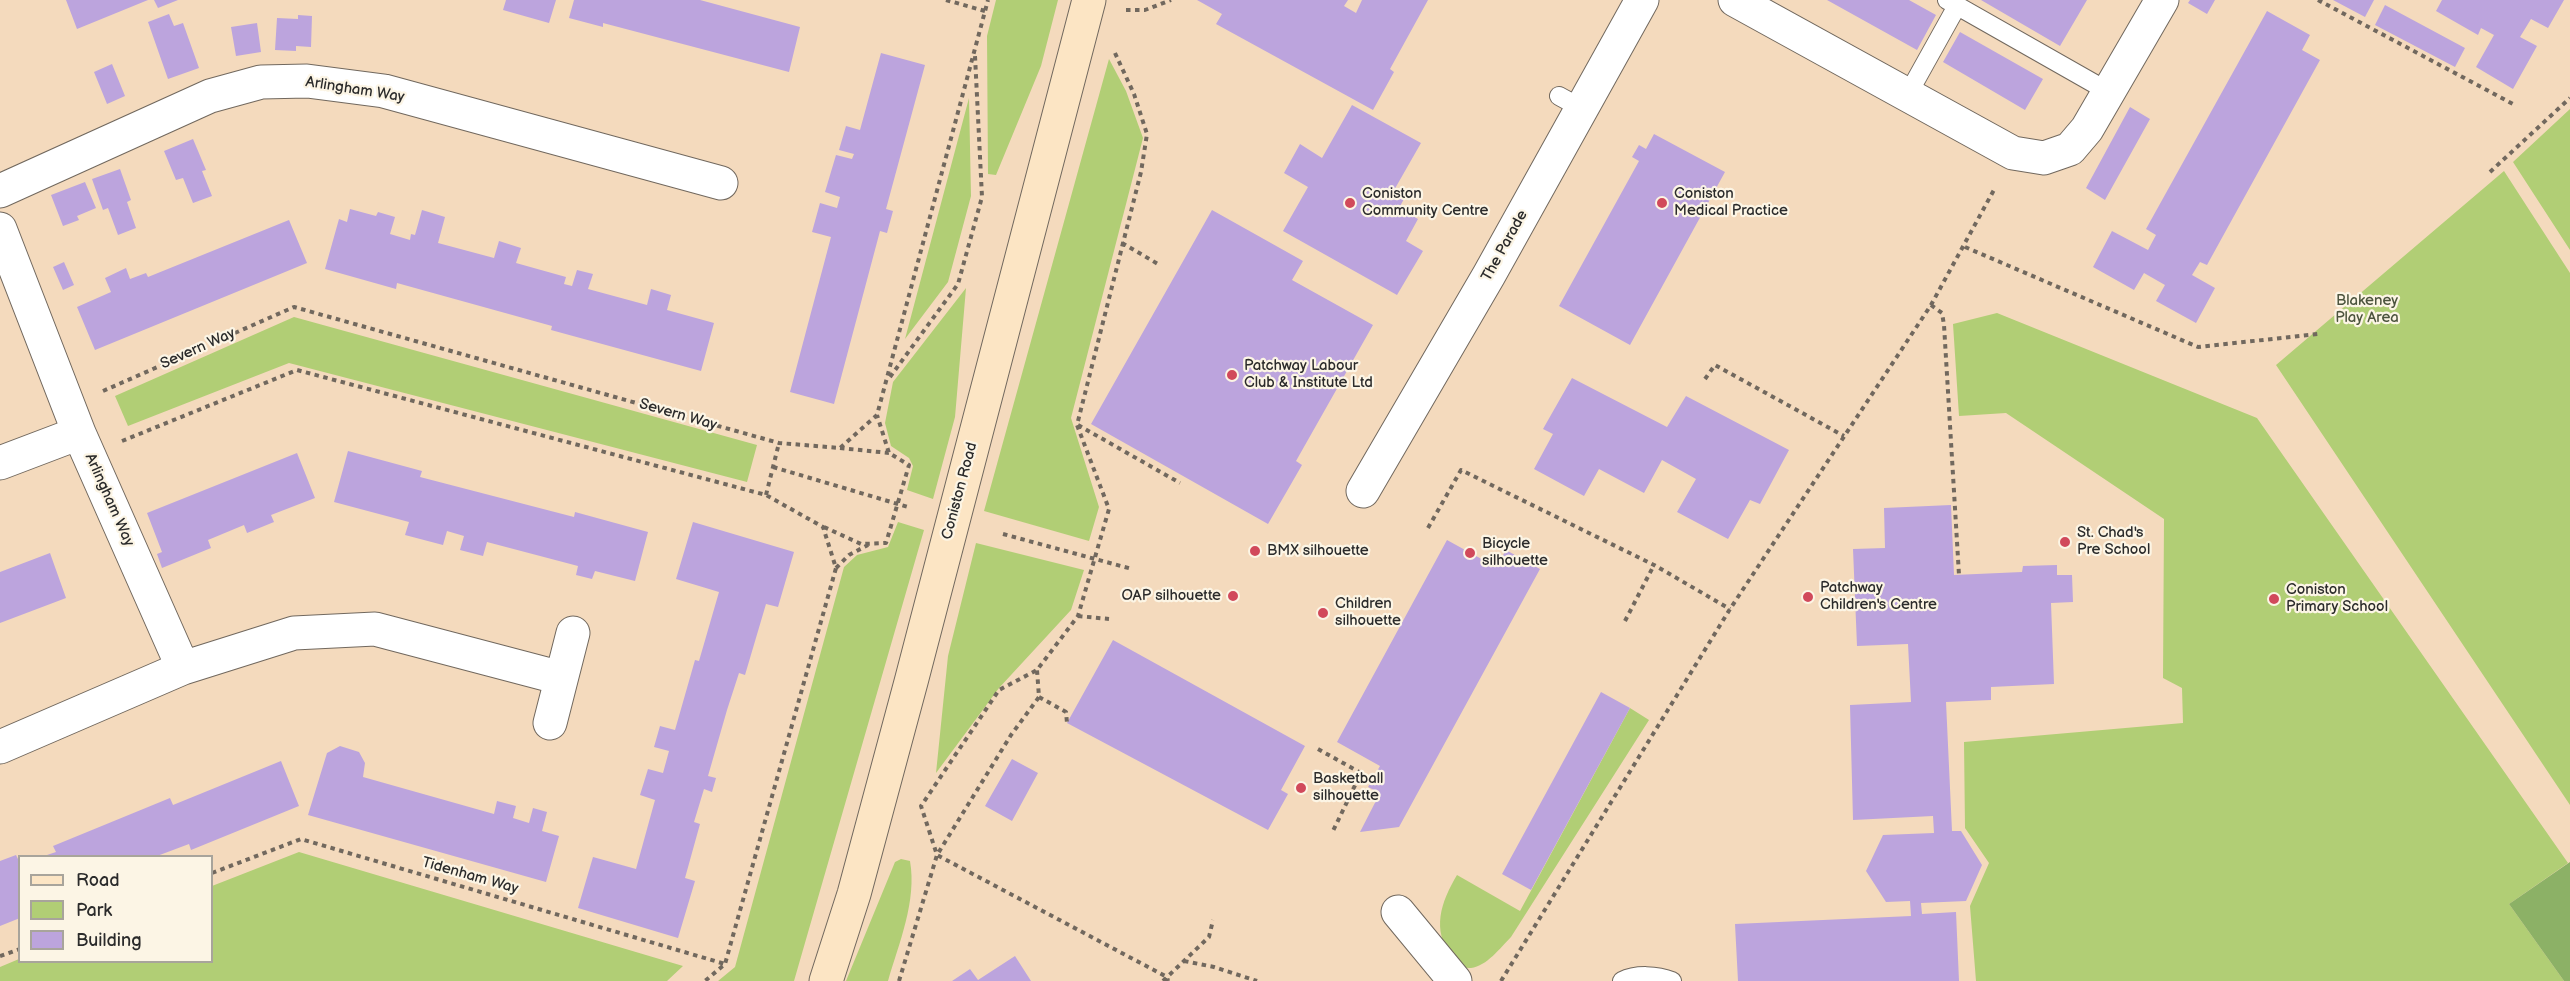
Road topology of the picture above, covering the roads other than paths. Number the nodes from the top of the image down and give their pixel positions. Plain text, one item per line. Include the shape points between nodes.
1 (1642, 0) edge
2 (1736, 0) edge
3 (2162, 0) edge
4 (1952, 3) edge
5 (1097, 9) edge
6 (2109, 92) junction
7 (1908, 94) junction
8 (721, 183) dead end
9 (0, 191) edge
10 (0, 229) edge
11 (79, 431) junction
12 (0, 463) edge
13 (1363, 491) dead end
14 (573, 633) dead end
15 (183, 668) junction
16 (561, 678) junction
17 (550, 723) dead end
18 (0, 747) edge
19 (1398, 912) dead end
20 (826, 981) edge
21 (1455, 981) edge
22 (1622, 981) edge
23 (1672, 981) edge

1 - 13 street, The Parade via 1570,102 1489,275
2 - 7 street
3 - 6 street
4 - 6 lane
4 - 7 lane
5 - 20 street, Coniston Road via 854,894
6 - 7 street via 2070,149 2044,158 2013,153
8 - 9 street, Arlingham Way via 384,91 308,81 261,82 210,96
10 - 11 street, Arlingham Way
11 - 12 street
11 - 15 street, Arlingham Way
14 - 16 street
15 - 16 street via 294,633 375,629
15 - 18 street
16 - 17 street
19 - 21 street
22 - 23 lane via 1630,977 1661,977

